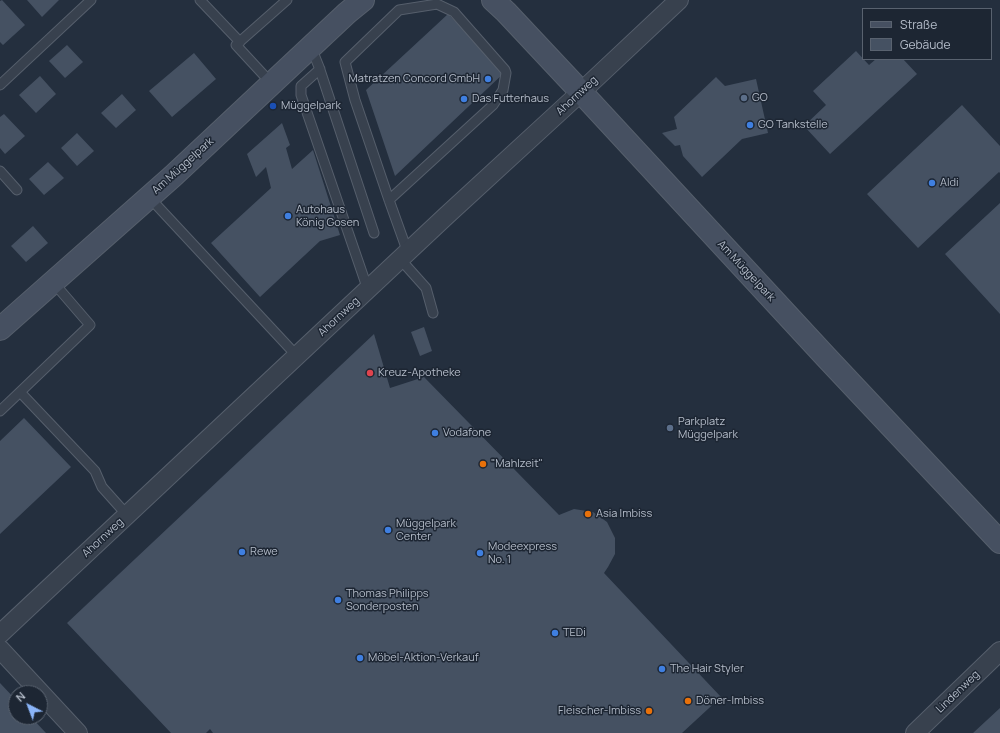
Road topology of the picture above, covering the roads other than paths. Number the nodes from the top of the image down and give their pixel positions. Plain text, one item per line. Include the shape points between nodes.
1 (91, 0) edge
2 (200, 0) edge
3 (287, 0) edge
4 (363, 0) edge
5 (493, 0) edge
6 (679, 0) edge
7 (240, 42) junction
8 (308, 50) junction
9 (320, 69) junction
10 (272, 84) junction
11 (0, 85) edge
12 (581, 92) junction
13 (0, 171) edge
14 (18, 190) dead end
15 (149, 197) junction
16 (389, 200) junction
17 (374, 233) dead end
18 (404, 256) junction
19 (53, 282) junction
20 (368, 290) junction
21 (433, 313) dead end
22 (0, 329) edge
23 (297, 356) junction
24 (20, 392) junction
25 (0, 411) edge
26 (127, 515) junction
27 (1000, 542) edge
28 (0, 634) edge
29 (0, 649) edge
30 (1000, 651) edge
31 (78, 733) edge
32 (915, 733) edge

1 - 11 lane
2 - 7 lane
3 - 7 lane
4 - 8 main road, Am Müggelpark
5 - 12 main road, Am Müggelpark
6 - 12 street, Ahornweg
7 - 10 lane via 236,45
8 - 9 lane via 315,57
8 - 10 main road, Am Müggelpark
9 - 17 lane
9 - 20 lane via 301,86 301,95
10 - 15 main road, Am Müggelpark
12 - 18 street, Ahornweg
12 - 27 main road, Am Müggelpark
13 - 14 lane
15 - 19 main road, Am Müggelpark
15 - 23 lane
16 - 16 lane via 355,100 345,62 398,10 437,4 454,12 505,70 503,90 493,105
16 - 18 lane
18 - 20 street, Ahornweg
18 - 21 lane via 426,288
19 - 22 main road, Am Müggelpark
19 - 24 lane via 90,326
20 - 23 street, Ahornweg
23 - 26 street, Ahornweg
24 - 25 lane
24 - 26 lane via 95,471 102,487
26 - 28 street, Ahornweg
29 - 31 street
30 - 32 street, Lindenweg

